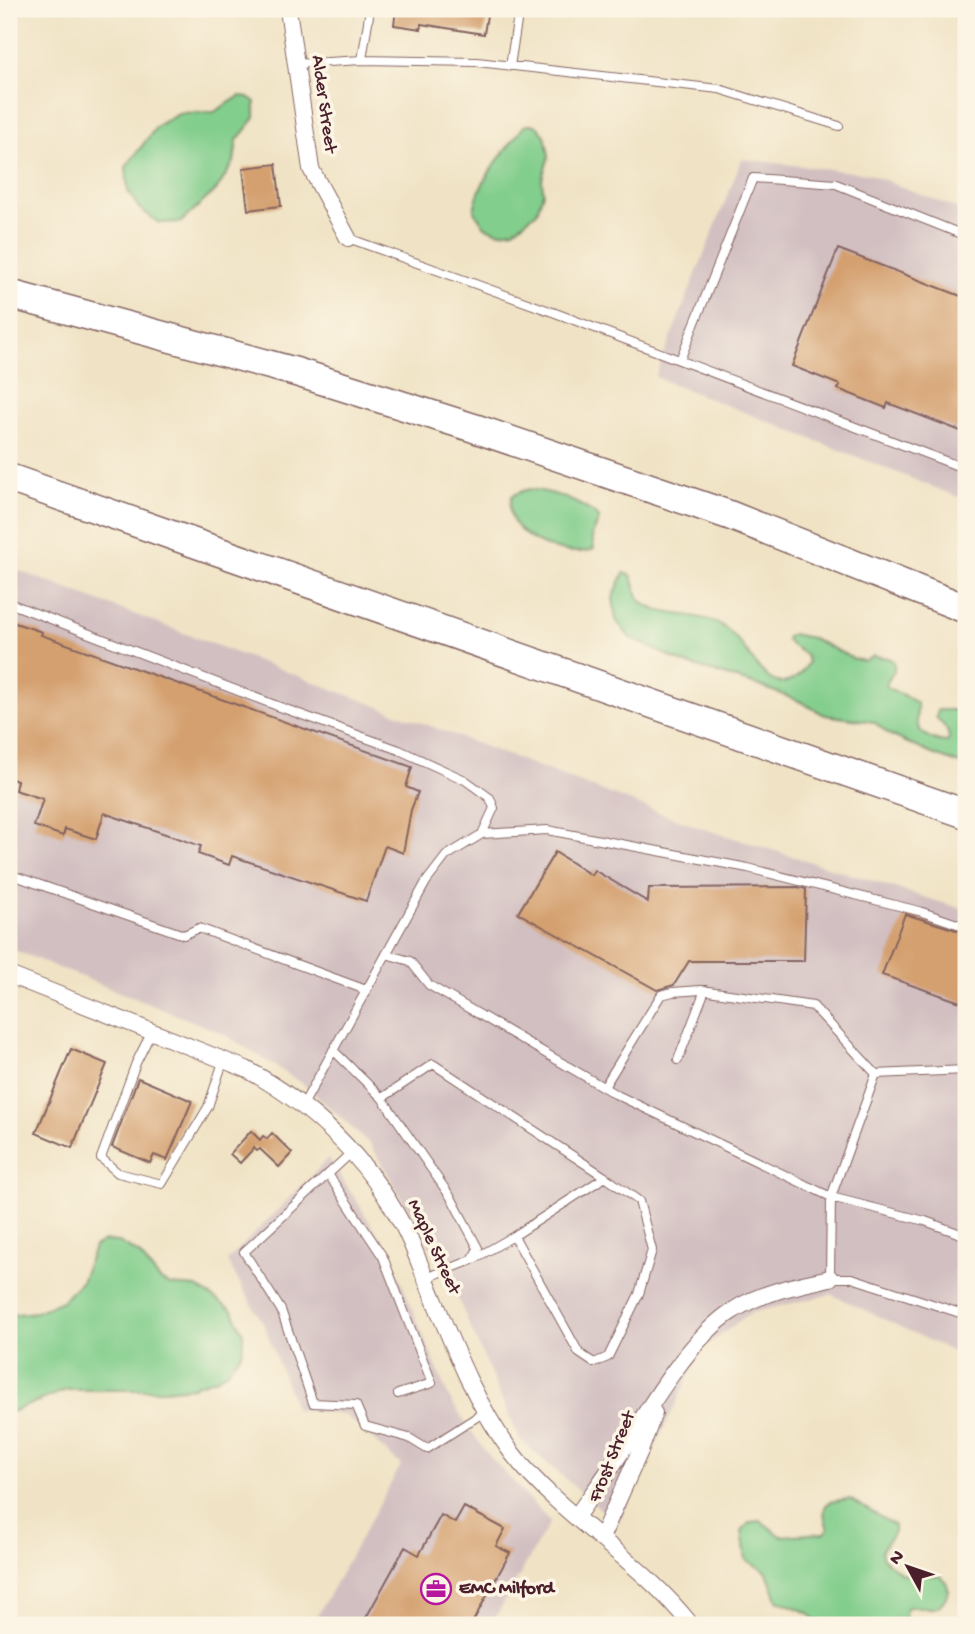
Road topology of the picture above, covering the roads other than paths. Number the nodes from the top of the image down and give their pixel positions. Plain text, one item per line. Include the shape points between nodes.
1 (288, 9) edge
2 (370, 9) edge
3 (519, 9) edge
4 (362, 60) junction
5 (295, 64) junction
6 (510, 66) junction
7 (839, 126) dead end
8 (966, 236) edge
9 (348, 238) joint
10 (9, 294) edge
11 (680, 360) junction
12 (966, 469) edge
13 (9, 478) edge
14 (9, 603) edge
15 (966, 608) edge
16 (966, 814) edge
17 (482, 834) junction
18 (9, 874) edge
19 (966, 927) edge
20 (386, 954) junction
21 (9, 975) edge
22 (366, 990) junction
23 (705, 990) junction
24 (152, 1031) junction
25 (333, 1049) junction
26 (224, 1059) junction
27 (678, 1060) dead end
28 (966, 1070) edge
29 (876, 1074) junction
30 (604, 1087) junction
31 (382, 1098) junction
32 (303, 1105) junction
33 (352, 1152) junction
34 (328, 1174) junction
35 (605, 1177) junction
36 (831, 1197) junction
37 (514, 1236) junction
38 (966, 1237) edge
39 (472, 1260) junction
40 (426, 1278) junction
41 (830, 1278) junction
42 (966, 1315) edge
43 (661, 1391) junction
44 (398, 1394) dead end
45 (486, 1411) junction
46 (576, 1517) junction
47 (601, 1538) junction
48 (691, 1625) edge

1 - 5 street, Alder Street
2 - 4 lane
3 - 6 lane
4 - 5 lane
4 - 6 lane
5 - 9 street, Alder Street via 311,169
6 - 7 lane via 719,89
8 - 11 lane via 836,184 753,178
9 - 11 lane
10 - 15 highway via 296,372 474,428 729,515
11 - 12 lane
13 - 16 highway
14 - 17 lane via 399,750 465,780 490,798 494,808
17 - 19 lane via 547,830 748,868
17 - 20 lane via 446,856
18 - 22 lane via 184,935 199,928
20 - 22 lane
20 - 30 lane via 410,961 429,985
21 - 24 street, Maple Street
22 - 25 lane
23 - 27 lane
23 - 29 lane via 813,1006
23 - 30 lane via 661,995
24 - 26 street, Maple Street
24 - 26 lane via 135,1063 101,1158 118,1174 162,1184 208,1107
25 - 31 lane
25 - 32 lane
26 - 32 street, Maple Street
28 - 29 lane
29 - 36 lane
30 - 36 lane
31 - 35 lane via 433,1064
31 - 39 lane via 461,1215 478,1248
32 - 33 street, Maple Street
33 - 34 lane
33 - 40 street, Maple Street via 402,1224
34 - 44 lane via 383,1257 432,1383
34 - 45 lane via 244,1252 281,1310 313,1403 356,1405 365,1426 409,1438 426,1449
35 - 37 lane
35 - 37 lane via 639,1201 652,1250 639,1294 608,1357 594,1363 579,1353
36 - 38 lane via 925,1221
36 - 41 lane
37 - 39 lane
39 - 40 lane
40 - 45 street, Maple Street
41 - 42 lane via 852,1278
41 - 43 street, Frost Street via 768,1294 732,1311 696,1345
43 - 46 street, Frost Street
43 - 47 street, Frost Street
45 - 46 street, Maple Street via 523,1466
46 - 47 street, Maple Street
47 - 48 street, Maple Street via 653,1583

